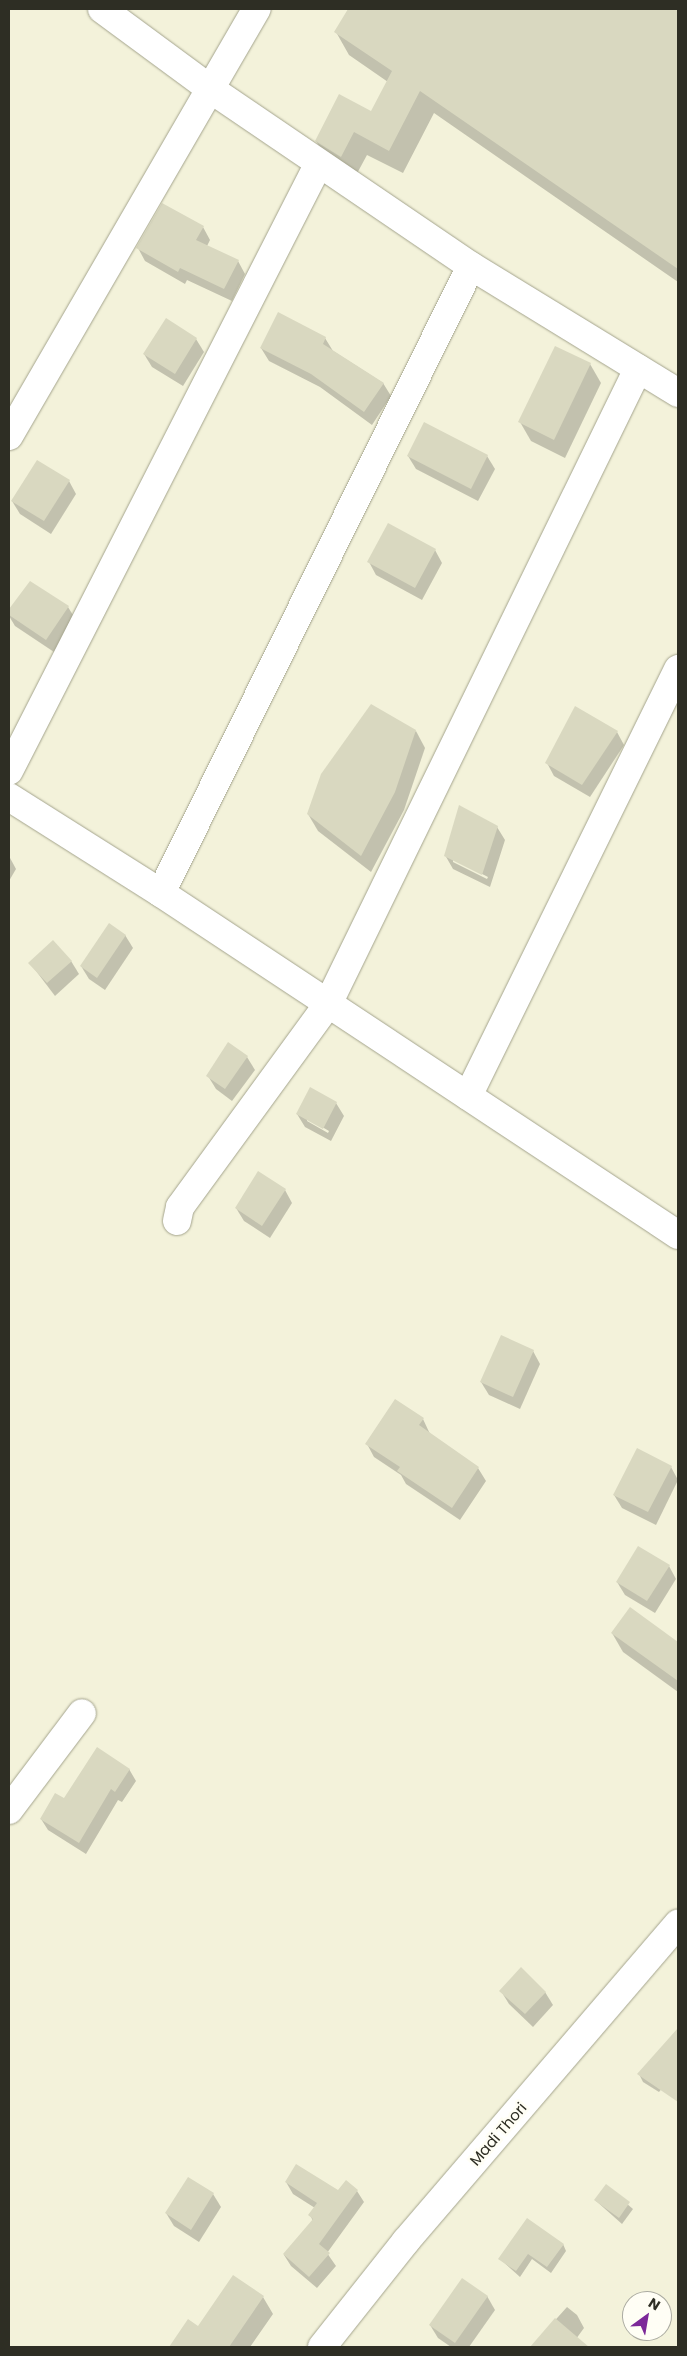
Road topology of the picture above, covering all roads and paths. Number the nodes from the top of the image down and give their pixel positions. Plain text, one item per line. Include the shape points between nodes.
1 (102, 9) edge
2 (257, 9) edge
3 (210, 88) junction
4 (319, 163) junction
5 (471, 266) junction
6 (638, 369) junction
7 (678, 393) edge
8 (9, 436) edge
9 (678, 669) edge
10 (9, 772) edge
11 (9, 797) edge
12 (161, 893) junction
13 (328, 1004) junction
14 (468, 1096) junction
15 (177, 1221) dead end
16 (678, 1235) edge
17 (82, 1713) dead end
18 (9, 1810) edge
19 (678, 1924) edge
20 (322, 2347) edge

1 - 3 street
2 - 3 street
3 - 4 street
3 - 8 street
4 - 5 street
4 - 10 street
5 - 6 street
5 - 12 street
6 - 7 street
6 - 13 street
9 - 14 street
11 - 12 street
12 - 13 street
13 - 14 street
13 - 15 street via 180,1207
14 - 16 street
17 - 18 street
19 - 20 street, Madi Thori via 406,2241

